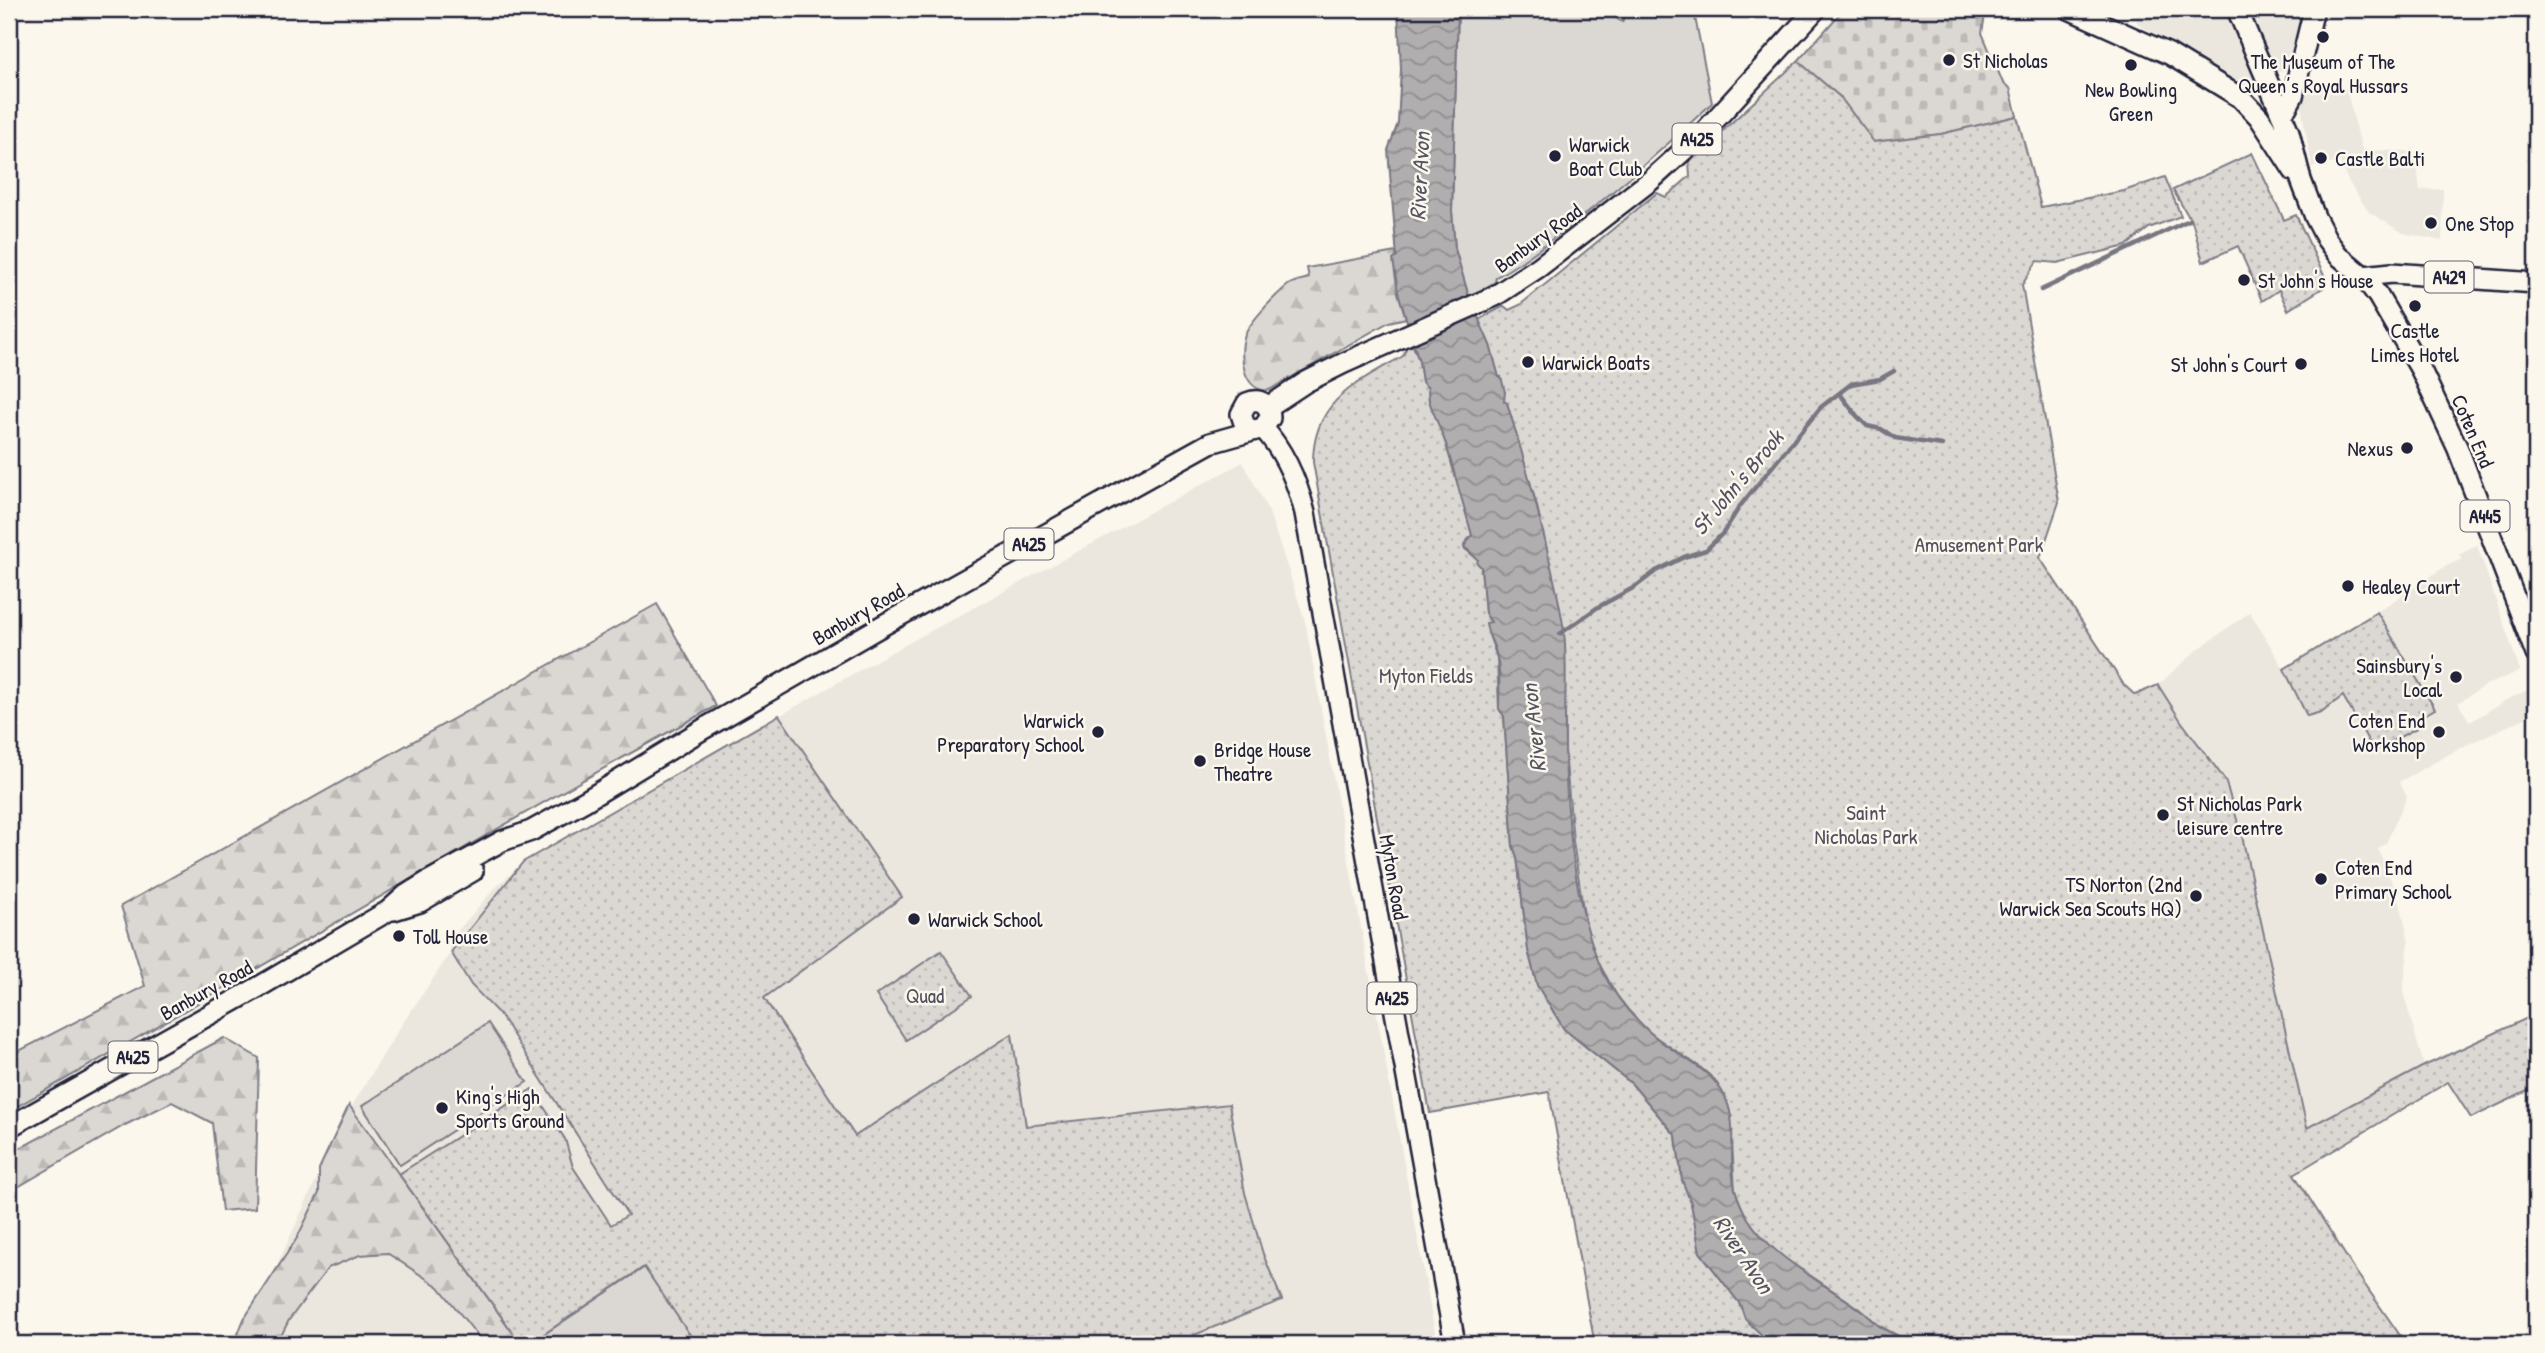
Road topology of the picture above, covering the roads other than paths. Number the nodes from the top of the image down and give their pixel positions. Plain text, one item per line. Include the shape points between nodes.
1 (1816, 9) edge
2 (2069, 9) edge
3 (2237, 9) edge
4 (2314, 9) edge
5 (2253, 110) junction
6 (2281, 113) junction
7 (2301, 180) junction
8 (2363, 276) junction
9 (2536, 283) edge
10 (1268, 407) junction
11 (1241, 414) junction
12 (1258, 429) junction
13 (1210, 443) junction
14 (2536, 654) edge
15 (531, 831) junction
16 (388, 911) junction
17 (9, 1127) edge
18 (1455, 1344) edge

1 - 10 main road, Banbury Road / A425 via 1690,145 1539,267 1495,296 1306,382
2 - 5 main road via 2169,54
3 - 6 main road
4 - 6 main road via 2293,96
5 - 6 main road
5 - 7 main road
6 - 7 main road
7 - 8 main road, Coten End via 2327,240
8 - 9 main road, A429 via 2392,273
8 - 14 main road, Coten End / A445 via 2388,310 2443,416
10 - 11 main road via 1251,401
10 - 12 main road via 1270,418
11 - 12 main road via 1245,426
11 - 13 main road, Banbury Road / A425
12 - 13 main road, Banbury Road / A425
12 - 18 main road, Myton Road / A425 via 1284,457 1305,513
13 - 15 main road, Banbury Road / A425 via 885,624
15 - 16 main road, Banbury Road / A425 via 502,841 427,882
15 - 16 main road, Banbury Road / A425 via 513,849 420,902
16 - 17 main road, Banbury Road / A425

